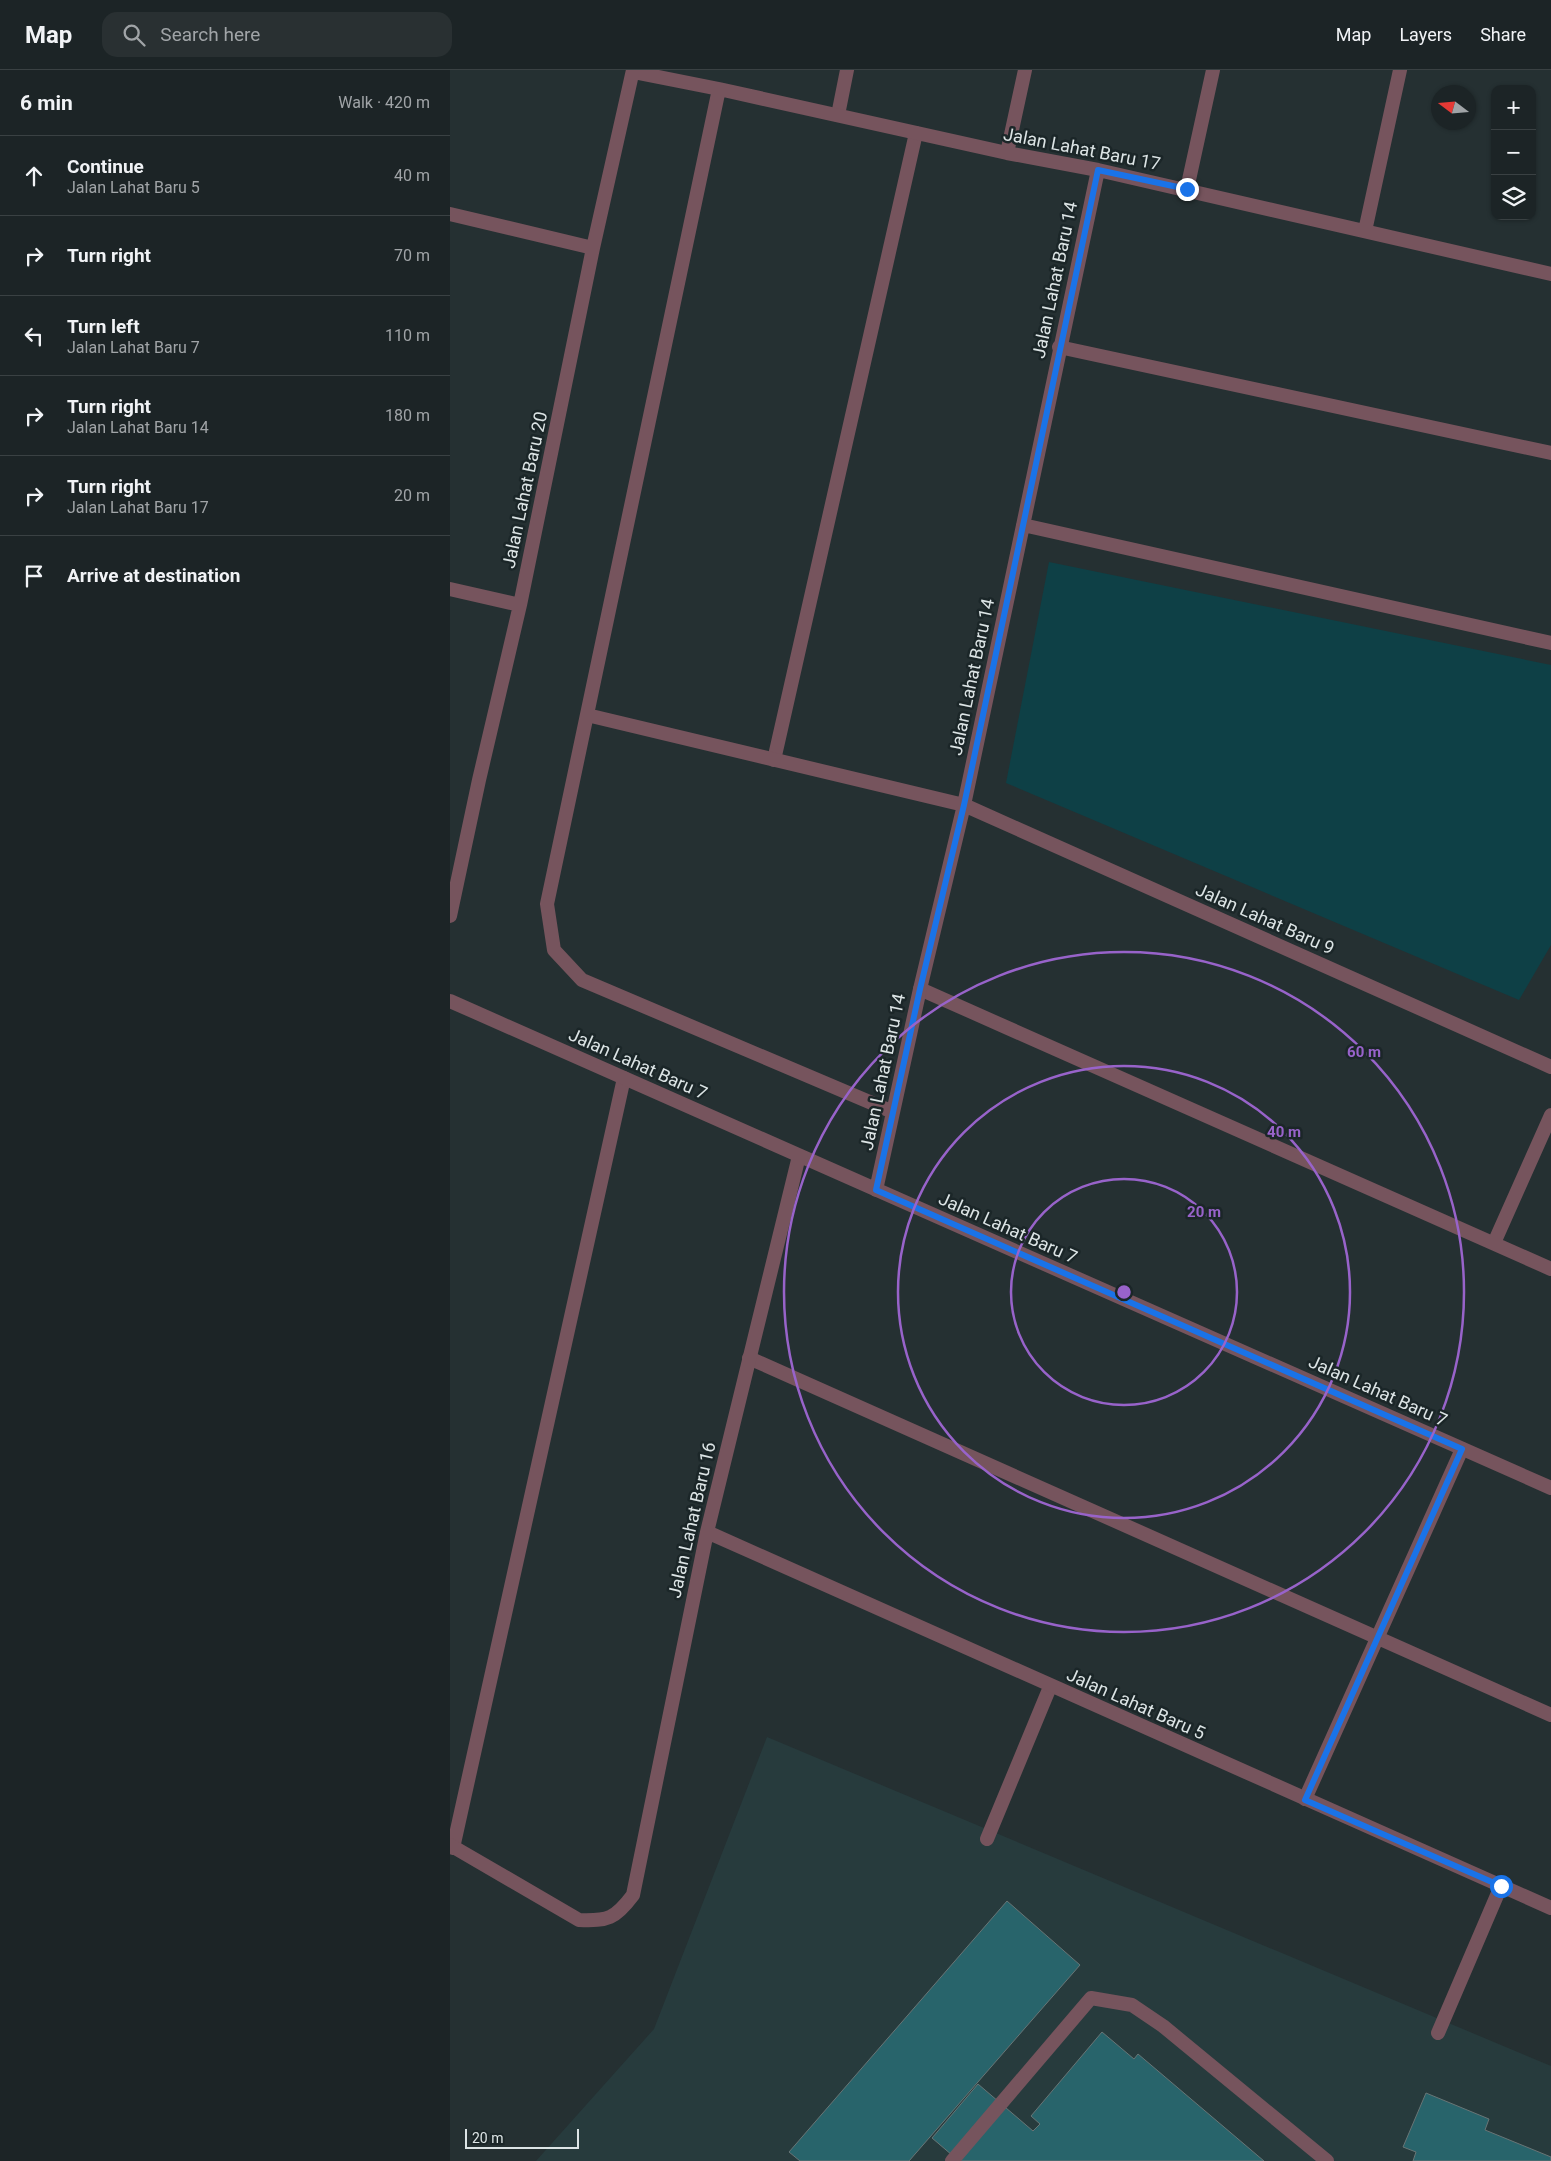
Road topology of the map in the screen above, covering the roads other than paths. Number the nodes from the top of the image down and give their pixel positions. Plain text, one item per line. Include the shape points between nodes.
1 (848, 70) edge
2 (1025, 70) edge
3 (1214, 70) edge
4 (1400, 70) edge
5 (633, 71) edge
6 (719, 89) junction
7 (838, 115) junction
8 (916, 133) junction
9 (1007, 153) junction
10 (1098, 170) junction
11 (1187, 189) junction
12 (450, 214) edge
13 (1365, 230) junction
14 (594, 248) junction
15 (1551, 274) edge
16 (1059, 347) junction
17 (1551, 454) edge
18 (1023, 525) junction
19 (450, 589) edge
20 (520, 605) junction
21 (1551, 643) edge
22 (587, 715) junction
23 (774, 760) junction
24 (964, 805) junction
25 (450, 916) edge
26 (920, 989) junction
27 (450, 1001) edge
28 (1550, 1063) edge
29 (624, 1078) junction
30 (893, 1112) junction
31 (1551, 1115) edge
32 (799, 1156) junction
33 (876, 1190) junction
34 (1494, 1243) junction
35 (1551, 1268) edge
36 (748, 1358) junction
37 (1462, 1449) junction
38 (1551, 1488) edge
39 (707, 1532) junction
40 (1378, 1638) junction
41 (1050, 1687) junction
42 (1551, 1715) edge
43 (1305, 1800) junction
44 (987, 1839) dead end
45 (452, 1846) edge
46 (1501, 1886) junction
47 (1551, 1908) edge
48 (1438, 2033) dead end
49 (952, 2161) edge
50 (1327, 2161) edge

1 - 7 street
2 - 9 street
3 - 11 street
4 - 13 street
5 - 6 street, Jalan Lahat Baru 17
5 - 14 street, Jalan Lahat Baru 20
6 - 7 street, Jalan Lahat Baru 17
6 - 22 street
7 - 8 street, Jalan Lahat Baru 17
8 - 9 street, Jalan Lahat Baru 17
8 - 23 street
9 - 10 street, Jalan Lahat Baru 17
10 - 11 street, Jalan Lahat Baru 17
10 - 16 street, Jalan Lahat Baru 14
11 - 13 street, Jalan Lahat Baru 17
12 - 14 street
13 - 15 street, Jalan Lahat Baru 17
14 - 20 street, Jalan Lahat Baru 20
16 - 17 street
16 - 18 street, Jalan Lahat Baru 14
18 - 21 street
18 - 24 street, Jalan Lahat Baru 14
19 - 20 street
20 - 25 street, Jalan Lahat Baru 20
22 - 23 street, Jalan Lahat Baru 9
22 - 30 street via 547,904 554,950 582,980
23 - 24 street, Jalan Lahat Baru 9
24 - 26 street, Jalan Lahat Baru 14
24 - 28 street, Jalan Lahat Baru 9
26 - 30 street, Jalan Lahat Baru 14
26 - 34 street
27 - 29 street, Jalan Lahat Baru 7
29 - 32 street, Jalan Lahat Baru 7
29 - 45 street
30 - 33 street, Jalan Lahat Baru 14
31 - 34 street
32 - 33 street, Jalan Lahat Baru 7
32 - 36 street, Jalan Lahat Baru 16
33 - 37 street, Jalan Lahat Baru 7
34 - 35 street
36 - 39 street, Jalan Lahat Baru 16
36 - 40 street
37 - 38 street, Jalan Lahat Baru 7
37 - 40 street
39 - 41 street, Jalan Lahat Baru 5
39 - 45 street, Jalan Lahat Baru 16 via 633,1895 619,1913 602,1921 579,1920
40 - 42 street
40 - 43 street
41 - 43 street, Jalan Lahat Baru 5
41 - 44 street
43 - 46 street, Jalan Lahat Baru 5
46 - 47 street, Jalan Lahat Baru 5
46 - 48 street
49 - 50 street via 1091,1998 1132,2005 1163,2026

